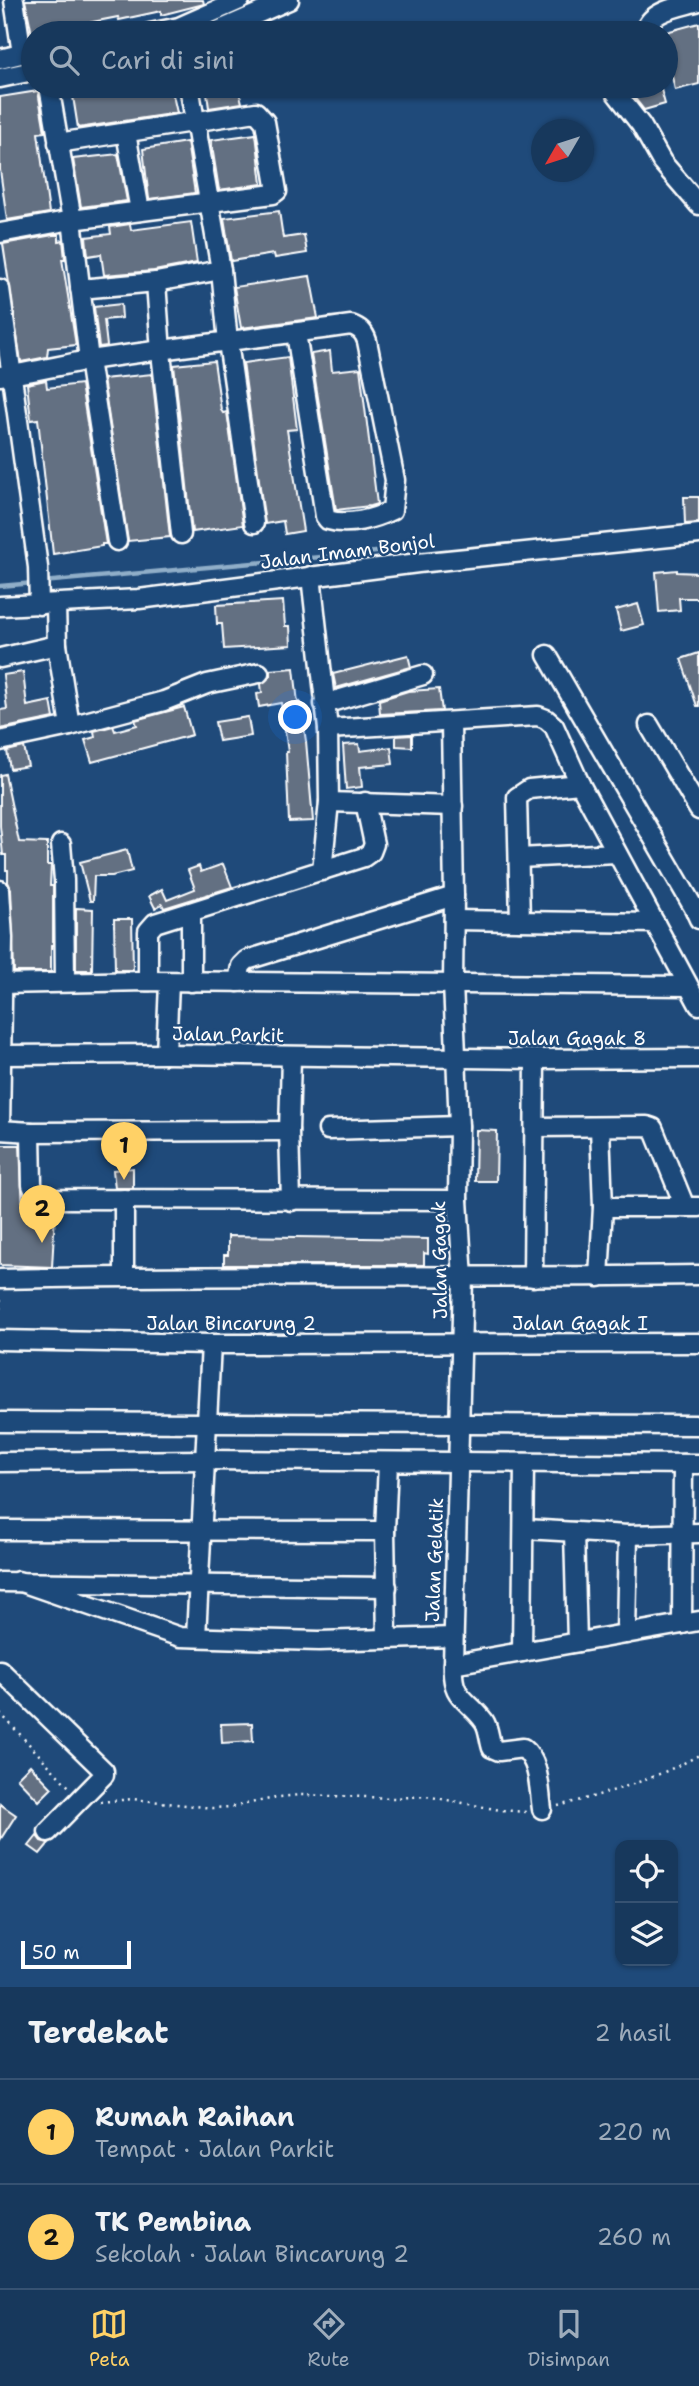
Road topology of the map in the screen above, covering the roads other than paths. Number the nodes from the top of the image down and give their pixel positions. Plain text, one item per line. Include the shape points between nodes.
1 (14, 0) edge
2 (240, 0) edge
3 (289, 0) edge
4 (699, 1) edge
5 (270, 4) edge
6 (198, 21) edge
7 (237, 21) edge
8 (650, 21) edge
9 (21, 26) edge
10 (21, 54) edge
11 (0, 59) edge
12 (21, 74) edge
13 (0, 78) edge
14 (51, 98) edge
15 (191, 98) edge
16 (620, 98) edge
17 (194, 121) junction
18 (126, 133) junction
19 (58, 143) junction
20 (208, 202) junction
21 (699, 205) edge
22 (140, 211) junction
23 (72, 220) junction
24 (0, 233) edge
25 (221, 270) junction
26 (156, 282) junction
27 (0, 289) edge
28 (80, 289) junction
29 (296, 332) junction
30 (228, 342) junction
31 (161, 352) junction
32 (89, 360) junction
33 (6, 376) edge
34 (254, 523) dead end
35 (181, 534) dead end
36 (699, 534) edge
37 (117, 541) dead end
38 (311, 576) junction
39 (44, 599) junction
40 (0, 607) edge
41 (57, 645) junction
42 (547, 655) dead end
43 (0, 658) edge
44 (259, 673) dead end
45 (423, 675) dead end
46 (324, 704) junction
47 (451, 723) junction
48 (649, 724) dead end
49 (70, 726) junction
50 (328, 729) junction
51 (0, 741) edge
52 (580, 784) junction
53 (329, 802) junction
54 (365, 802) junction
55 (453, 806) junction
56 (699, 810) edge
57 (61, 844) dead end
58 (616, 853) junction
59 (519, 858) junction
60 (322, 871) junction
61 (0, 890) edge
62 (454, 897) junction
63 (697, 911) edge
64 (191, 912) junction
65 (454, 920) junction
66 (520, 921) junction
67 (655, 923) junction
68 (148, 981) junction
69 (65, 982) junction
70 (191, 982) junction
71 (238, 982) junction
72 (169, 983) junction
73 (453, 983) junction
74 (1, 984) edge
75 (687, 986) junction
76 (699, 1005) edge
77 (166, 1054) junction
78 (0, 1055) edge
79 (291, 1057) junction
80 (455, 1057) junction
81 (699, 1058) edge
82 (535, 1059) junction
83 (459, 1126) junction
84 (535, 1127) junction
85 (600, 1128) junction
86 (0, 1130) edge
87 (328, 1130) dead end
88 (289, 1131) junction
89 (31, 1132) junction
90 (124, 1199) junction
91 (458, 1200) junction
92 (291, 1201) junction
93 (603, 1207) junction
94 (692, 1207) edge
95 (124, 1275) junction
96 (699, 1275) edge
97 (533, 1277) junction
98 (599, 1277) junction
99 (463, 1278) junction
100 (0, 1279) edge
101 (0, 1340) edge
102 (699, 1343) edge
103 (211, 1344) junction
104 (461, 1345) junction
105 (0, 1422) edge
106 (459, 1423) junction
107 (207, 1424) junction
108 (699, 1425) edge
109 (205, 1460) junction
110 (0, 1462) edge
111 (459, 1462) junction
112 (388, 1463) junction
113 (524, 1463) junction
114 (691, 1464) edge
115 (524, 1529) junction
116 (0, 1530) edge
117 (201, 1530) junction
118 (385, 1531) junction
119 (574, 1532) junction
120 (690, 1533) edge
121 (628, 1535) junction
122 (19, 1581) junction
123 (0, 1582) edge
124 (200, 1583) junction
125 (387, 1587) junction
126 (691, 1622) edge
127 (626, 1634) junction
128 (196, 1637) junction
129 (453, 1637) junction
130 (387, 1638) junction
131 (577, 1642) junction
132 (522, 1652) junction
133 (453, 1662) junction
134 (0, 1670) edge
135 (542, 1810) road end
136 (48, 1832) dead end

1 - 9 street
2 - 6 street
3 - 5 street
4 - 8 street
5 - 7 street
10 - 11 street
12 - 13 street
14 - 19 street
15 - 17 street
16 - 21 street via 662,162
17 - 18 street
17 - 20 street
17 - 20 street via 258,114 265,122 277,189 272,194
18 - 19 street
18 - 22 street
19 - 23 street
20 - 22 street
20 - 25 street
22 - 23 street
23 - 24 street
23 - 28 street
25 - 26 street
25 - 30 street
26 - 28 street
26 - 31 street
27 - 33 street
28 - 32 street
29 - 29 street via 351,325 365,334 395,480 392,510 346,522 325,516
29 - 30 street
30 - 31 street
30 - 34 street
31 - 32 street
31 - 35 street
32 - 33 street
32 - 37 street
33 - 39 street
36 - 38 street, Jalan Imam Bonjol
38 - 39 street, Jalan Imam Bonjol via 139,599
38 - 46 street
39 - 40 street, Jalan Imam Bonjol
39 - 41 street
41 - 43 street
41 - 49 street
42 - 63 street
44 - 49 street
45 - 46 street
46 - 50 street
47 - 50 street
47 - 52 street via 546,719 554,726
47 - 55 street, Jalan Gagak
48 - 56 street
49 - 51 street
50 - 53 street
52 - 58 street
52 - 59 street via 529,789 517,797
53 - 54 street
53 - 60 street
54 - 55 street
54 - 60 street via 374,844 371,852
55 - 62 street, Jalan Gagak
57 - 69 street
58 - 59 street
58 - 67 street
59 - 66 street
60 - 64 street
61 - 74 street
62 - 65 street, Jalan Gagak
62 - 71 street via 247,960
64 - 68 street via 155,923 148,930
64 - 70 street
65 - 66 street
65 - 73 street, Jalan Gagak
66 - 67 street
67 - 75 street
68 - 69 street
68 - 72 street
69 - 74 street
70 - 71 street
70 - 72 street
71 - 73 street
72 - 77 street
73 - 75 street
73 - 80 street, Jalan Gagak
74 - 78 street
75 - 76 street
77 - 78 street, Jalan Parkit
77 - 79 street, Jalan Parkit
78 - 86 street
79 - 80 street, Jalan Parkit
79 - 88 street
80 - 82 street, Jalan Gagak 8
80 - 83 street, Jalan Gagak
81 - 82 street, Jalan Gagak 8
82 - 84 street
83 - 87 street
83 - 91 street, Jalan Gagak
84 - 85 street
84 - 97 street
85 - 93 street
85 - 94 street via 653,1128
86 - 89 street
88 - 89 street
88 - 92 street
89 - 90 street via 32,1185 40,1197
90 - 92 street
90 - 95 street
91 - 92 street
91 - 99 street, Jalan Gagak
93 - 94 street
93 - 98 street
95 - 99 street
95 - 100 street
96 - 98 street
97 - 98 street
97 - 99 street
99 - 104 street, Jalan Gagak
101 - 103 street, Jalan Bincarung 2
102 - 104 street, Jalan Gagak I
103 - 104 street, Jalan Bincarung 2
103 - 107 street
104 - 106 street, Jalan Gagak
105 - 107 street
106 - 107 street
106 - 108 street
106 - 111 street, Jalan Gagak
107 - 109 street
109 - 110 street
109 - 112 street
109 - 117 street
111 - 112 street
111 - 113 street
111 - 129 street, Jalan Gelatik
112 - 118 street
113 - 114 street
113 - 115 street
114 - 120 street
115 - 119 street
115 - 132 street
116 - 117 street
117 - 118 street
117 - 124 street
118 - 125 street
119 - 121 street
119 - 131 street
120 - 121 street
120 - 126 street
121 - 127 street
122 - 123 street
122 - 124 street
122 - 128 street via 170,1634
124 - 125 street
124 - 128 street
125 - 130 street
126 - 127 street
127 - 131 street
128 - 130 street
129 - 130 street
129 - 133 street, Jalan Gelatik
131 - 132 street
132 - 133 street
133 - 135 street, Jalan Gelatik via 453,1685 483,1720 492,1748 523,1748 530,1756
134 - 136 street via 103,1769 104,1775

